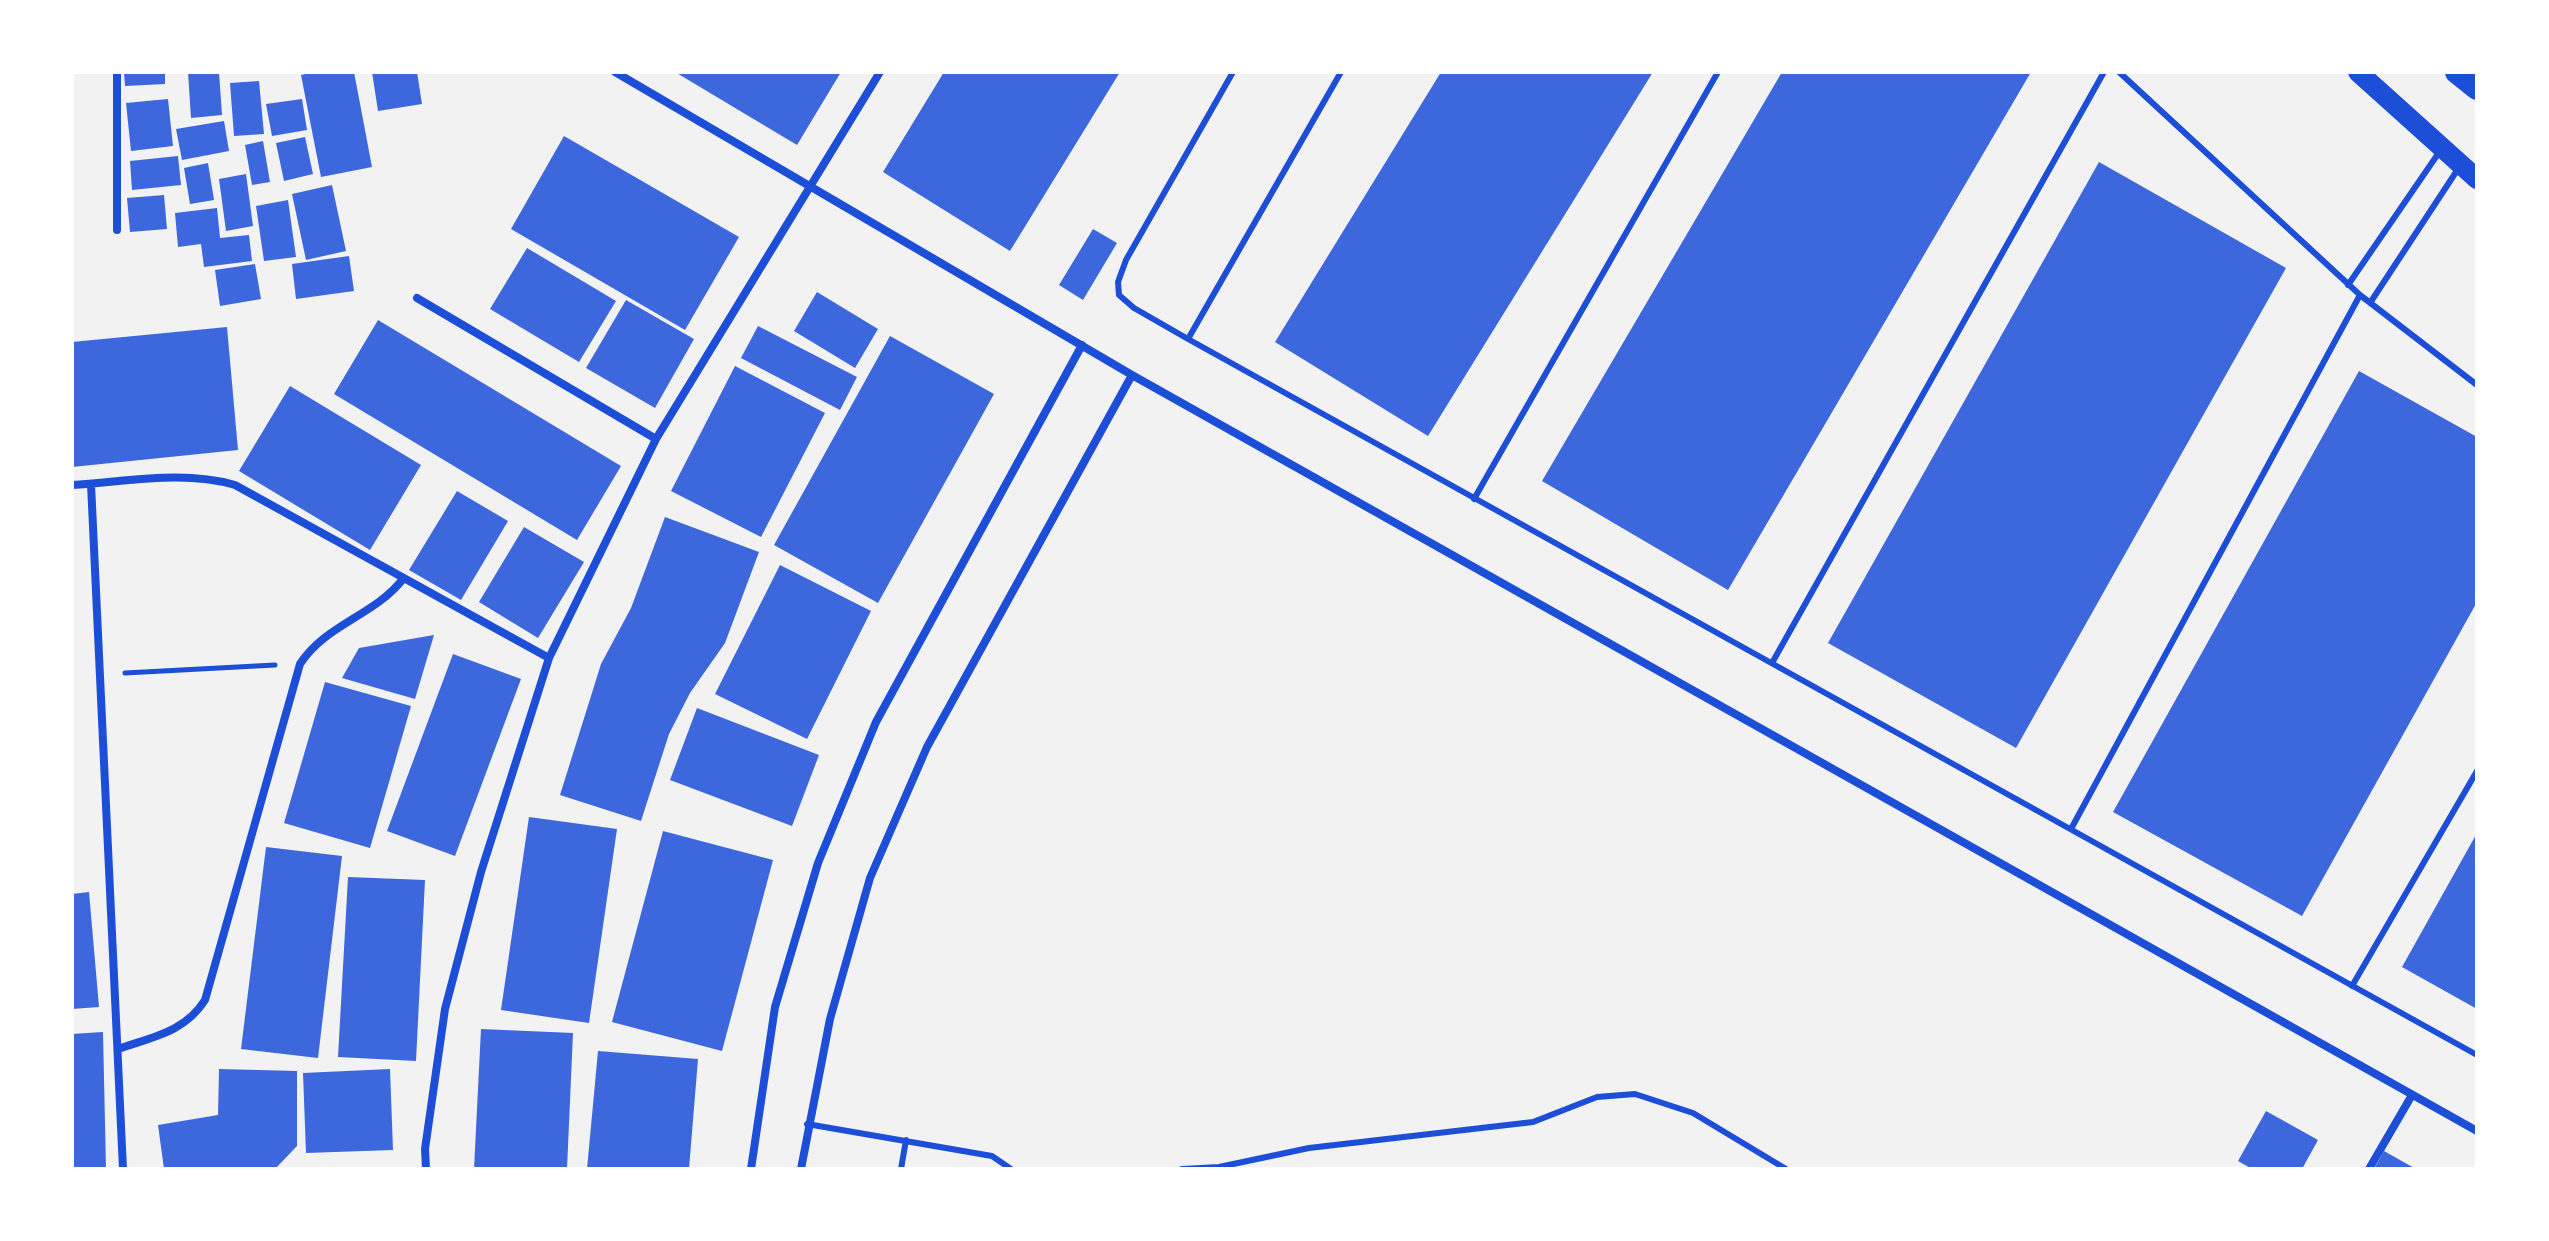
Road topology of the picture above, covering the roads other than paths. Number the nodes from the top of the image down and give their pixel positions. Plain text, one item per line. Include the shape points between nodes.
1 (117, 72) edge
2 (615, 72) edge
3 (880, 72) edge
4 (1233, 72) edge
5 (1341, 72) edge
6 (1718, 72) edge
7 (2104, 72) edge
8 (2119, 72) edge
9 (2358, 72) edge
10 (2457, 72) edge
11 (2477, 88) edge
12 (2442, 148) junction
13 (2460, 166) junction
14 (2477, 179) edge
15 (811, 184) junction
16 (117, 230) dead end
17 (2348, 285) junction
18 (2360, 295) junction
19 (417, 298) dead end
20 (2370, 303) junction
21 (1188, 339) junction
22 (1082, 345) junction
23 (1132, 375) junction
24 (2477, 385) edge
25 (656, 439) junction
26 (91, 484) junction
27 (72, 485) edge
28 (1474, 499) junction
29 (403, 579) junction
30 (549, 658) junction
31 (1772, 663) junction
32 (2477, 771) edge
33 (2071, 829) junction
34 (2352, 986) junction
35 (118, 1049) junction
36 (2477, 1055) edge
37 (2412, 1095) junction
38 (807, 1124) junction
39 (2477, 1131) edge
40 (906, 1140) junction
41 (123, 1169) edge
42 (426, 1169) edge
43 (751, 1169) edge
44 (801, 1169) edge
45 (901, 1169) edge
46 (1011, 1169) edge
47 (1182, 1169) edge
48 (1786, 1169) edge
49 (2369, 1169) edge

1 - 16 street
2 - 15 street
3 - 15 street
4 - 21 lane via 1118,282 1119,295 1134,308
5 - 21 lane
6 - 28 lane
7 - 31 lane
8 - 17 lane
9 - 12 main road
10 - 11 highway
12 - 13 main road
12 - 17 lane
13 - 14 main road
13 - 20 lane
15 - 22 street
15 - 25 street
17 - 18 lane
18 - 20 lane
18 - 33 lane
19 - 25 street
20 - 24 lane
21 - 28 lane
22 - 23 street
22 - 43 street via 876,722 818,863 775,1007
23 - 37 street
23 - 38 street via 927,747 870,878
25 - 30 street
26 - 27 street
26 - 29 street via 194,477 235,485
26 - 35 street
28 - 31 lane
29 - 30 street
29 - 35 street via 377,605 322,636 300,664 205,1000 182,1027
30 - 42 street via 481,872 445,1009
31 - 33 lane
32 - 34 lane
33 - 34 lane
34 - 36 lane
35 - 41 street
37 - 39 street
37 - 49 street
38 - 40 lane
38 - 44 street
40 - 45 lane
40 - 46 lane via 992,1156
47 - 48 lane via 1533,1122 1597,1097 1635,1094 1693,1113

